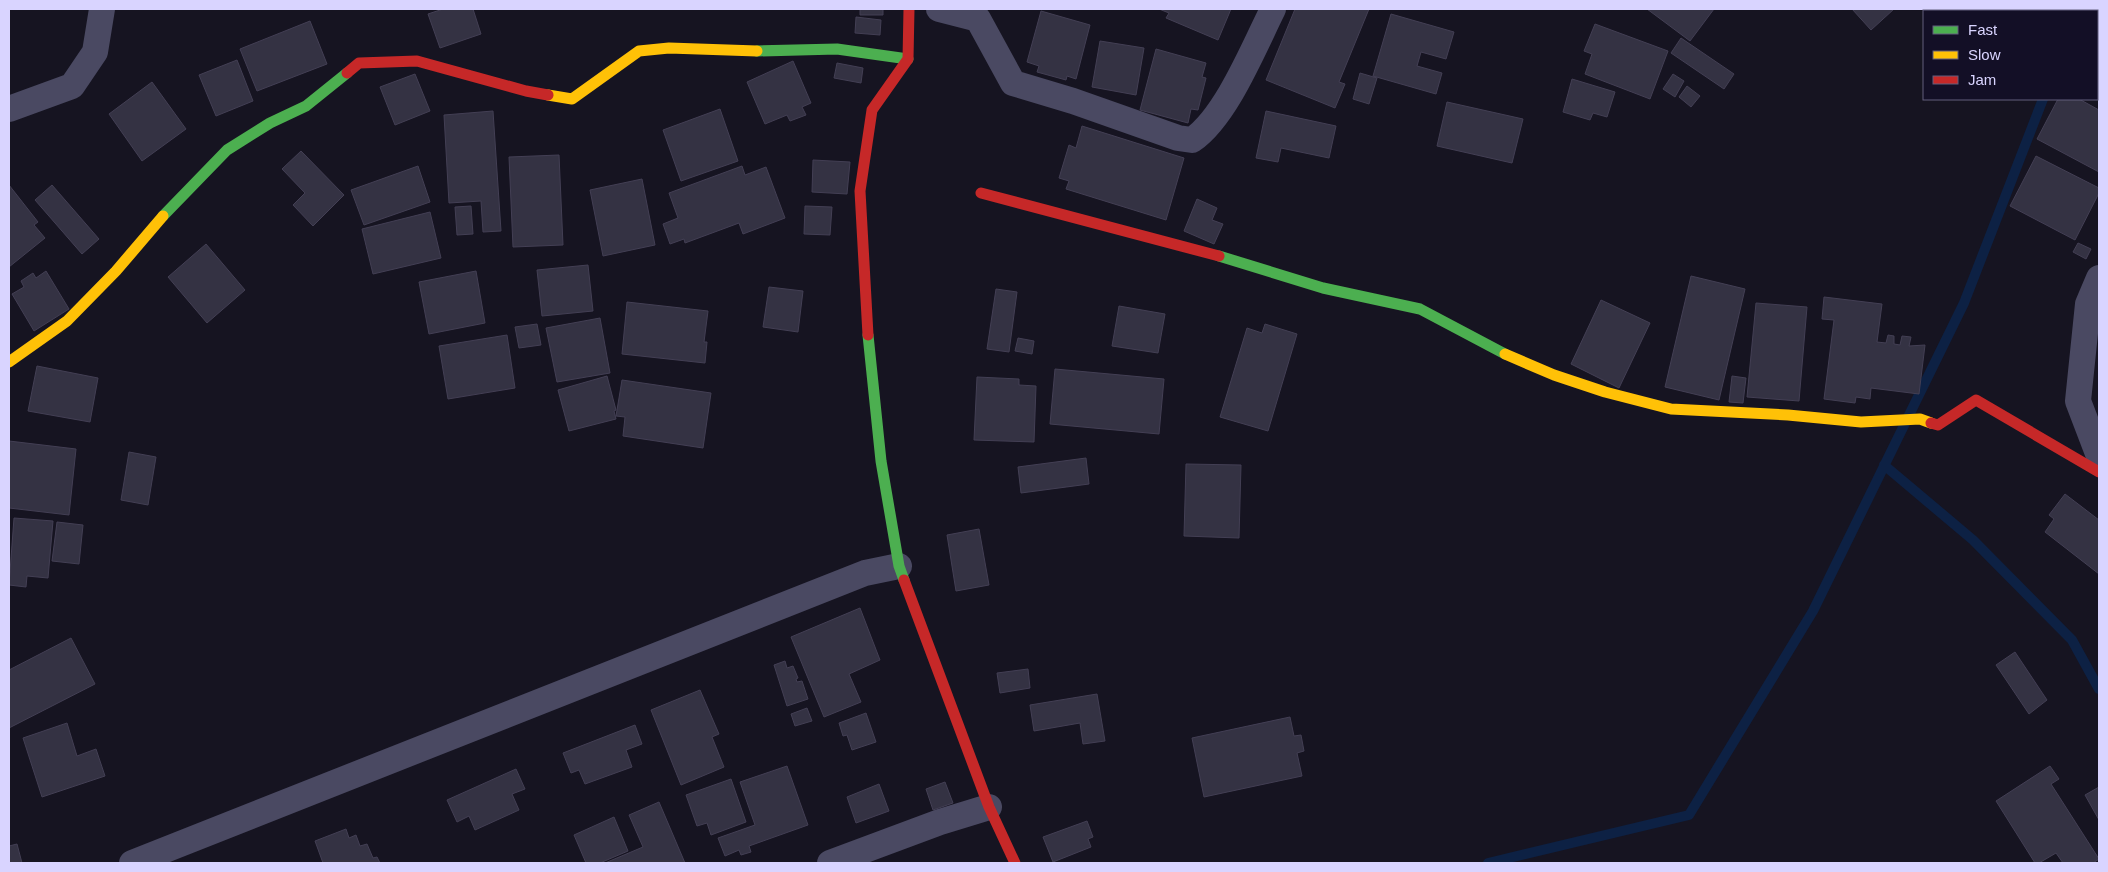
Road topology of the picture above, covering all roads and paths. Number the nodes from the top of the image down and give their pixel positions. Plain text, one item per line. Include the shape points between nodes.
1 (102, 9) edge
2 (909, 9) edge
3 (939, 9) edge
4 (1273, 9) edge
5 (908, 59) junction
6 (9, 108) edge
7 (981, 193) dead end
8 (2099, 278) edge
9 (9, 362) edge
10 (2099, 456) edge
11 (2099, 472) edge
12 (899, 566) junction
13 (989, 807) junction
14 (132, 863) edge
15 (830, 863) edge
16 (1015, 863) edge

1 - 6 street via 95,52 72,86
2 - 5 street
3 - 4 street via 978,19 1013,83 1192,140 1203,132 1229,95
5 - 9 street via 837,49 736,52 669,48 639,51 572,99 526,91 417,61 359,63 306,106 270,123 227,150 67,321
5 - 12 street via 872,110 860,191 865,309 881,461
7 - 11 street via 1153,238 1323,288 1420,309 1499,351 1554,375 1671,409 1861,422 1920,419 1938,425 1976,400
8 - 10 street via 2088,304 2078,401
12 - 13 street
12 - 14 street via 866,573
13 - 15 street
13 - 16 street

